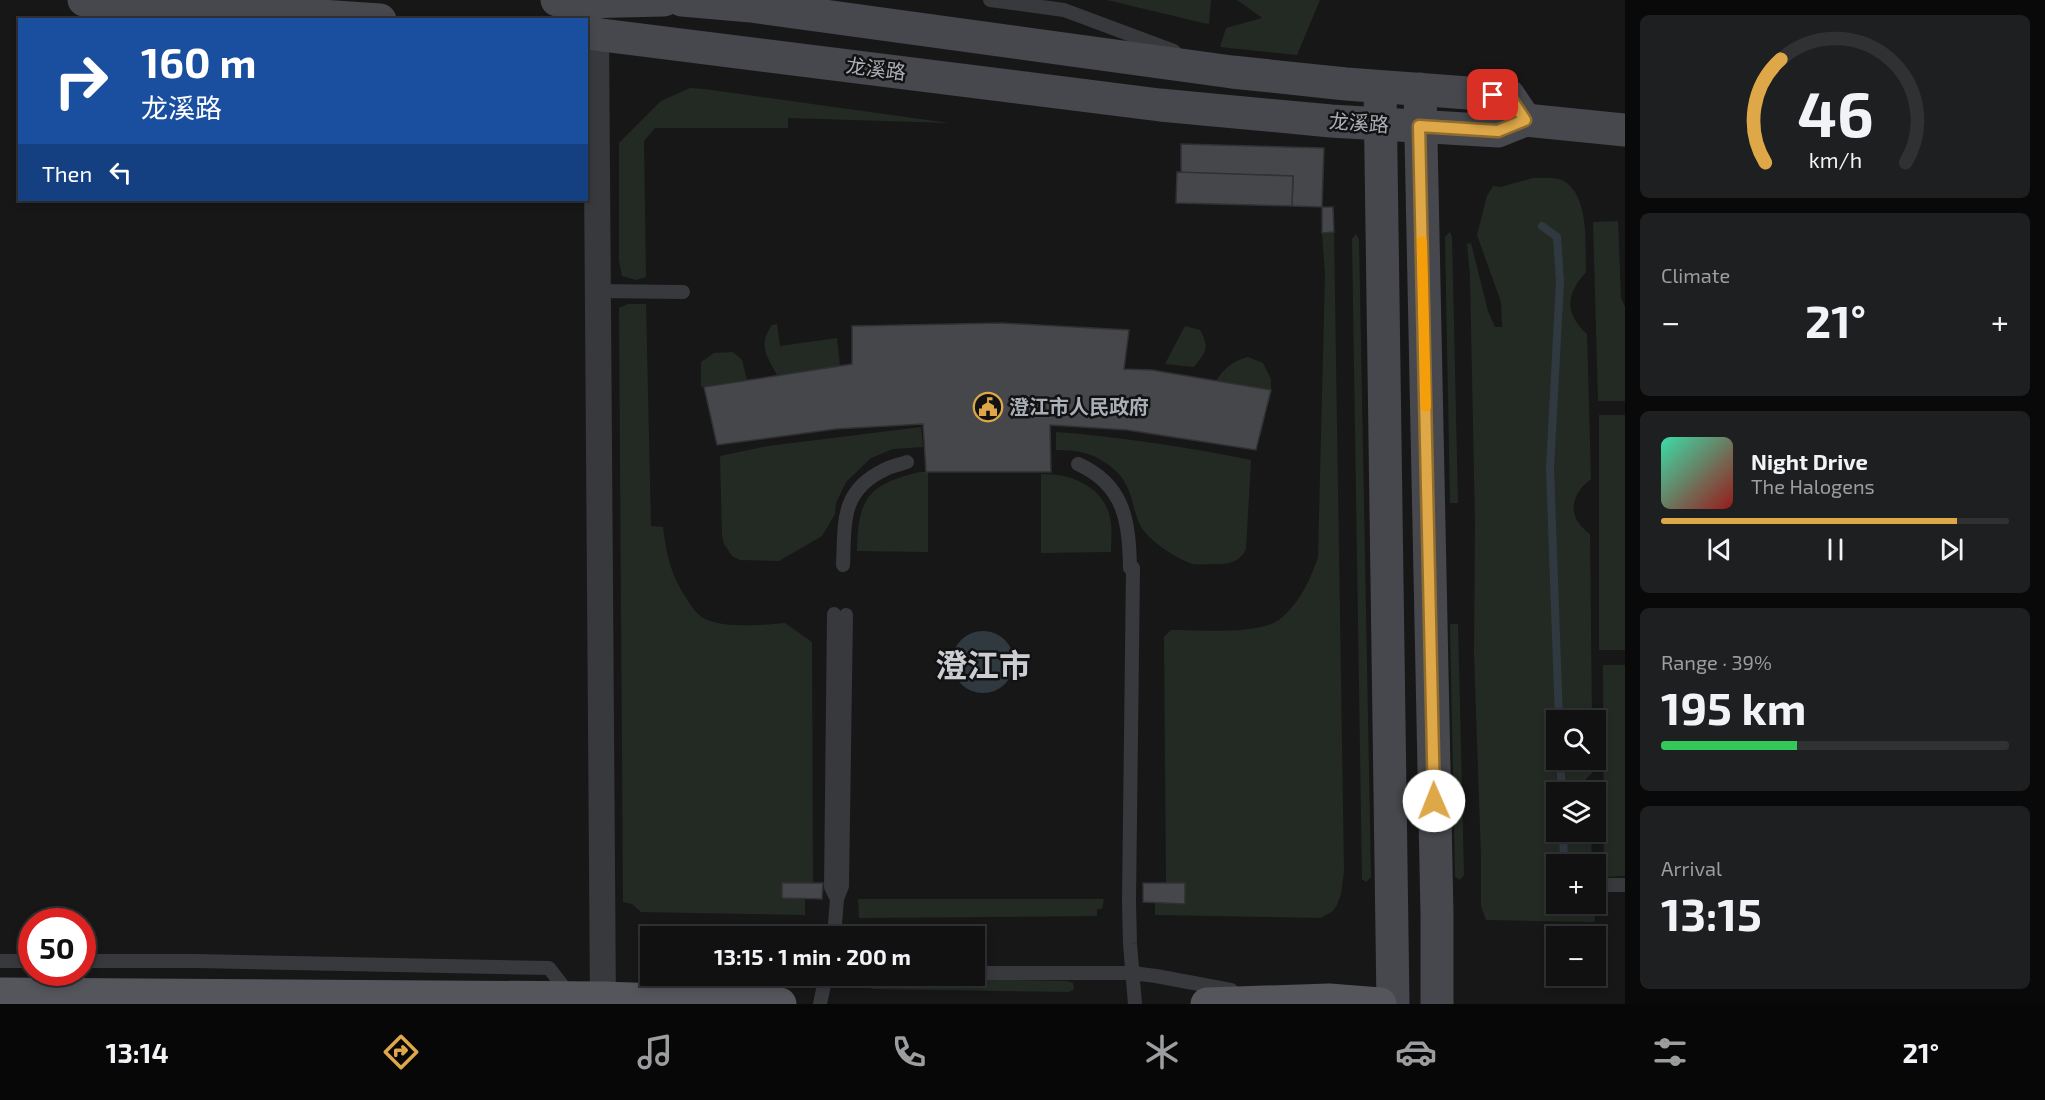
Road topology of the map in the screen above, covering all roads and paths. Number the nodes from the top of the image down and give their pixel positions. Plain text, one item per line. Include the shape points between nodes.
1 (84, 0) edge
2 (664, 0) edge
3 (682, 0) edge
4 (990, 0) edge
5 (571, 1) edge
6 (820, 1) edge
7 (751, 6) junction
8 (350, 18) edge
9 (582, 18) edge
10 (591, 33) edge
11 (1232, 72) junction
12 (1380, 87) junction
13 (1420, 89) junction
14 (1525, 120) junction
15 (1381, 124) junction
16 (1419, 126) junction
17 (1625, 130) edge
18 (597, 291) junction
19 (683, 292) dead end
20 (906, 462) dead end
21 (1078, 464) dead end
22 (843, 565) dead end
23 (840, 615) dead end
24 (1606, 885) edge
25 (1625, 885) edge
26 (835, 926) edge
27 (0, 961) edge
28 (18, 961) edge
29 (96, 961) edge
30 (985, 973) edge
31 (1132, 974) junction
32 (753, 986) edge
33 (824, 986) edge
34 (0, 994) edge
35 (593, 1000) edge
36 (724, 1002) junction
37 (1289, 1002) junction
38 (780, 1004) edge
39 (820, 1004) edge
40 (1135, 1004) edge
41 (1207, 1004) edge
42 (1380, 1004) edge
43 (1393, 1004) edge
44 (1437, 1004) edge

1 - 8 main road
2 - 5 main road
3 - 7 main road, 龙溪路
4 - 11 lane via 1064,10
5 - 9 street
6 - 7 lane
7 - 11 main road, 龙溪路
10 - 15 main road, 龙溪路 via 1160,105
10 - 18 street
11 - 12 main road, 龙溪路
12 - 13 main road, 龙溪路
12 - 15 main road
13 - 14 main road, 龙溪路 via 1509,96
13 - 16 main road
14 - 16 main road, 龙溪路 via 1498,131
14 - 17 main road
15 - 16 main road, 龙溪路
15 - 43 main road
16 - 44 main road
18 - 19 lane
18 - 35 street
20 - 22 lane via 869,479 853,494 846,517
21 - 31 lane via 1100,476 1119,499 1130,536
23 - 26 lane via 831,888 837,899
24 - 25 lane
27 - 28 lane
29 - 35 lane via 549,968
30 - 31 lane
31 - 37 lane
31 - 40 lane
32 - 36 lane
33 - 39 lane
34 - 35 main road
35 - 36 main road
36 - 38 main road
37 - 41 main road
37 - 42 main road

